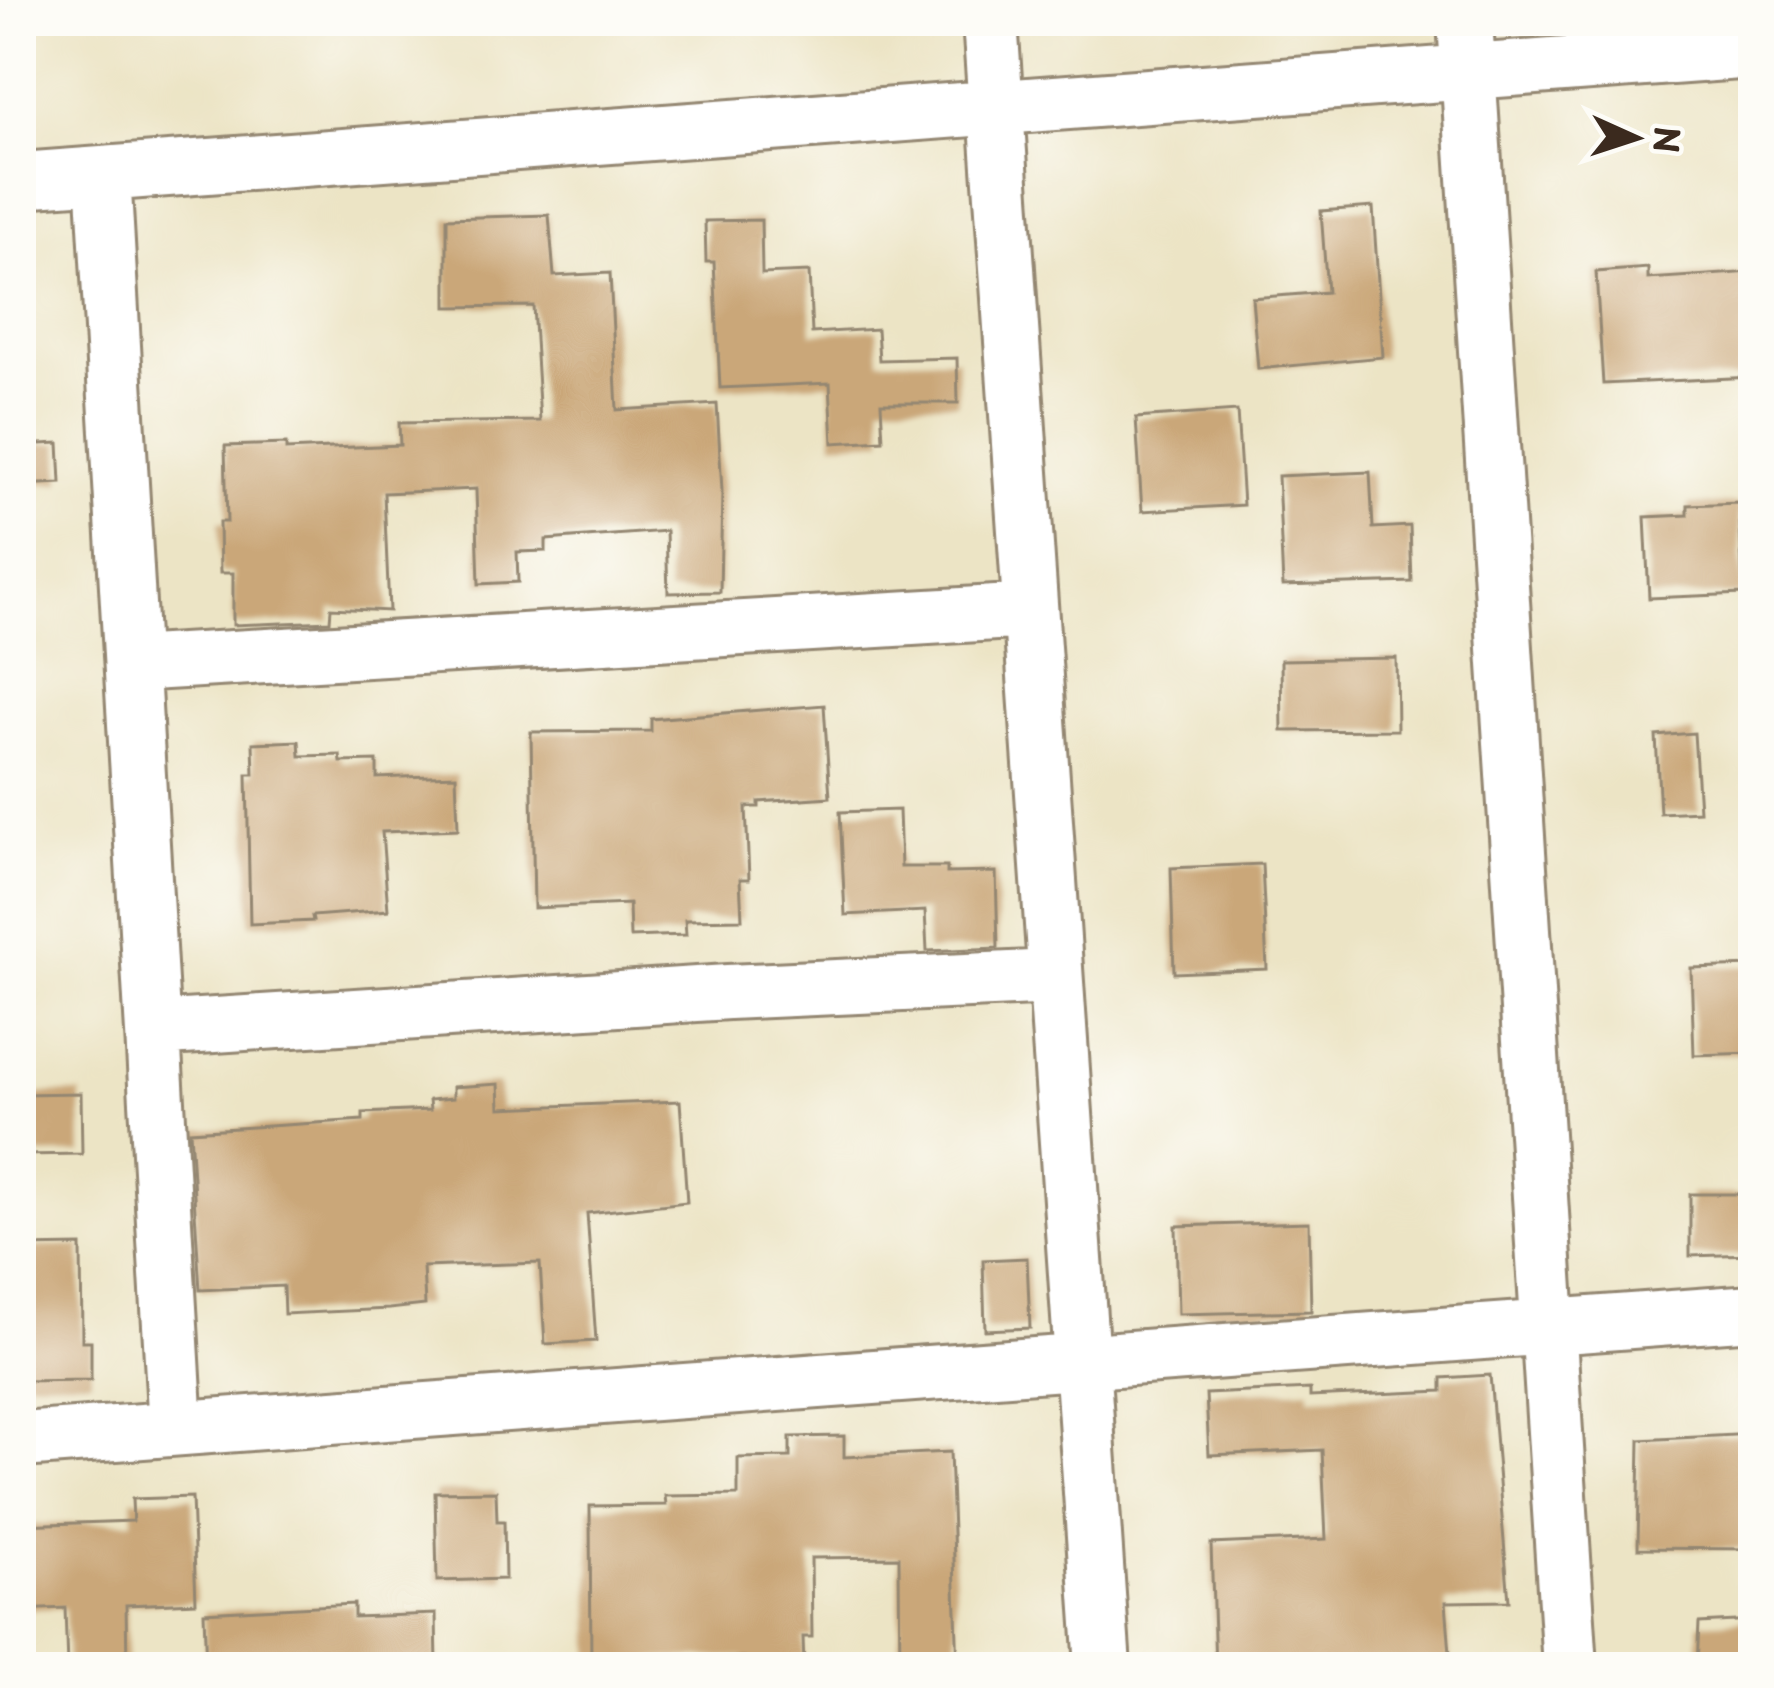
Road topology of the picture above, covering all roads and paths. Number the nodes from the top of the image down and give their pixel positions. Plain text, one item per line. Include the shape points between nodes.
1 (990, 21) edge
2 (1467, 46) edge
3 (1753, 51) edge
4 (996, 107) junction
5 (103, 174) junction
6 (21, 180) edge
7 (1030, 611) junction
8 (132, 664) junction
9 (1055, 977) junction
10 (153, 1029) junction
11 (1753, 1312) edge
12 (1549, 1327) junction
13 (1081, 1361) junction
14 (176, 1428) junction
15 (21, 1440) edge
16 (1103, 1667) edge
17 (1570, 1667) edge

1 - 4 street
2 - 3 street
2 - 4 street
2 - 12 street
4 - 5 street
4 - 7 street
5 - 6 street
5 - 8 street
7 - 8 street
7 - 9 street
8 - 10 street
9 - 10 street
9 - 13 street
10 - 14 street
11 - 12 street
12 - 13 street
12 - 17 street
13 - 14 street
13 - 16 street
14 - 15 street

